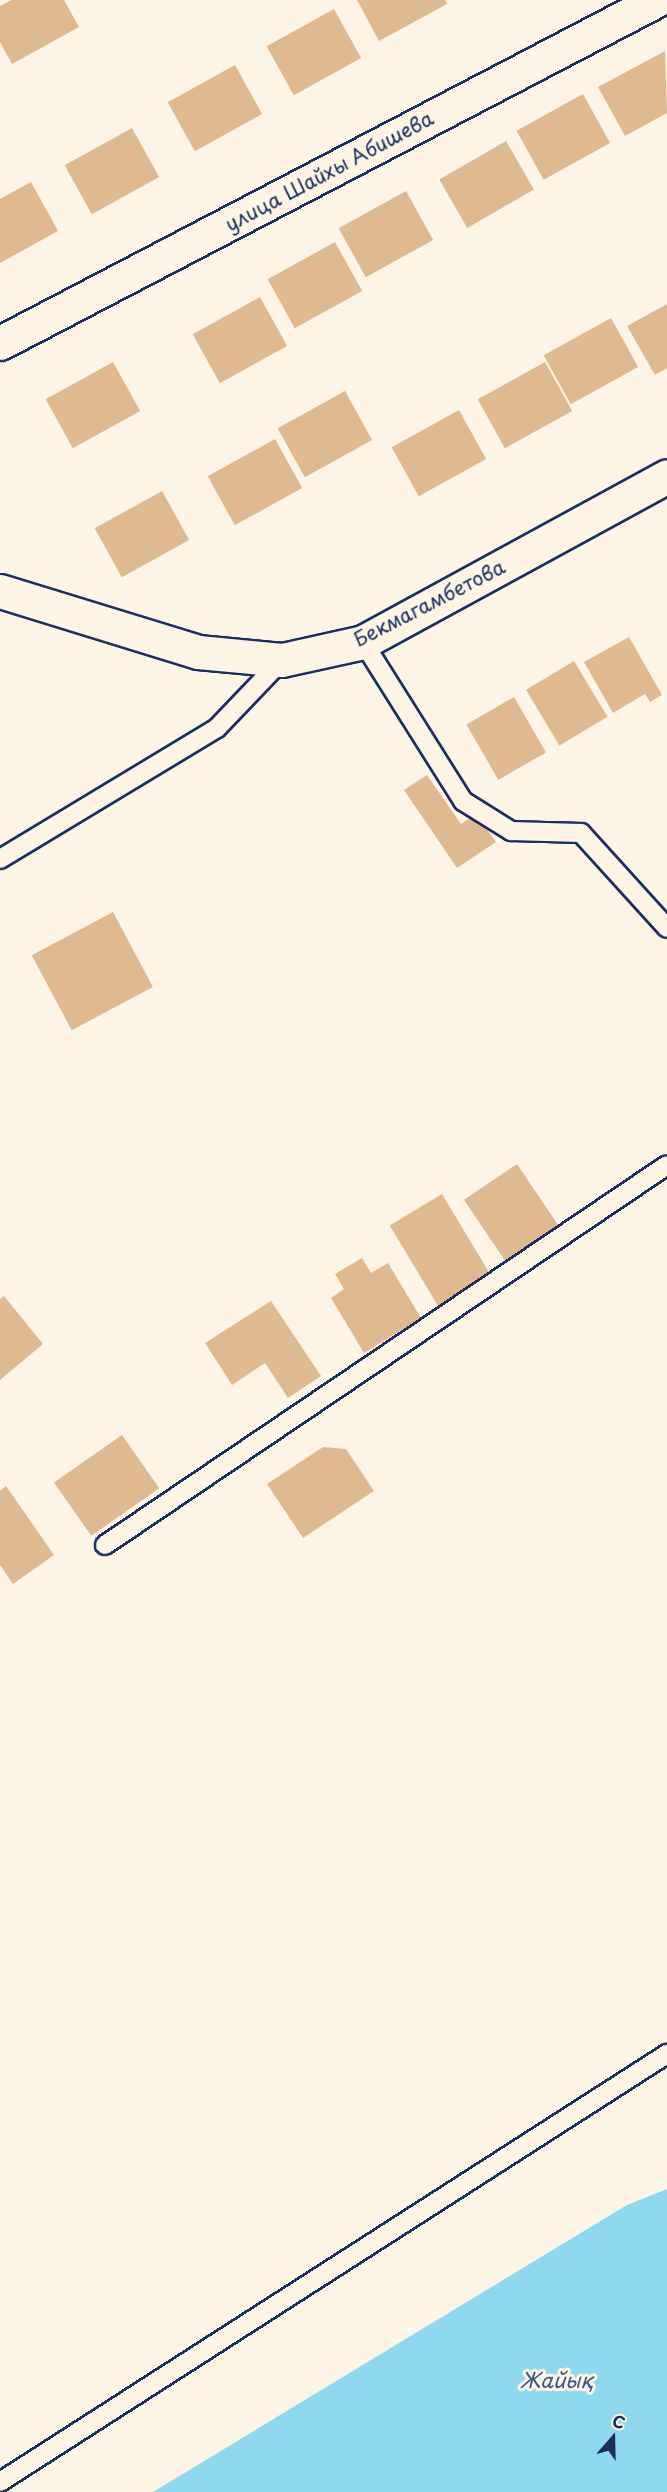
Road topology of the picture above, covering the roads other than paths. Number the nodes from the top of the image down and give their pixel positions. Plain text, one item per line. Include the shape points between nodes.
1 (657, 0) edge
2 (0, 343) edge
3 (667, 476) edge
4 (0, 591) edge
5 (363, 642) junction
6 (282, 660) junction
7 (0, 859) edge
8 (667, 928) edge
9 (667, 1165) edge
10 (105, 1545) dead end
11 (667, 2054) edge
12 (0, 2482) edge

1 - 2 street, улица Шайхы Абишева
3 - 5 street, Бекмагамбетова
4 - 6 street, Бекмагамбетова via 198,652
5 - 6 street, Бекмагамбетова
5 - 8 lane via 463,801 512,831 581,833
6 - 7 lane via 217,728
9 - 10 lane
11 - 12 lane

